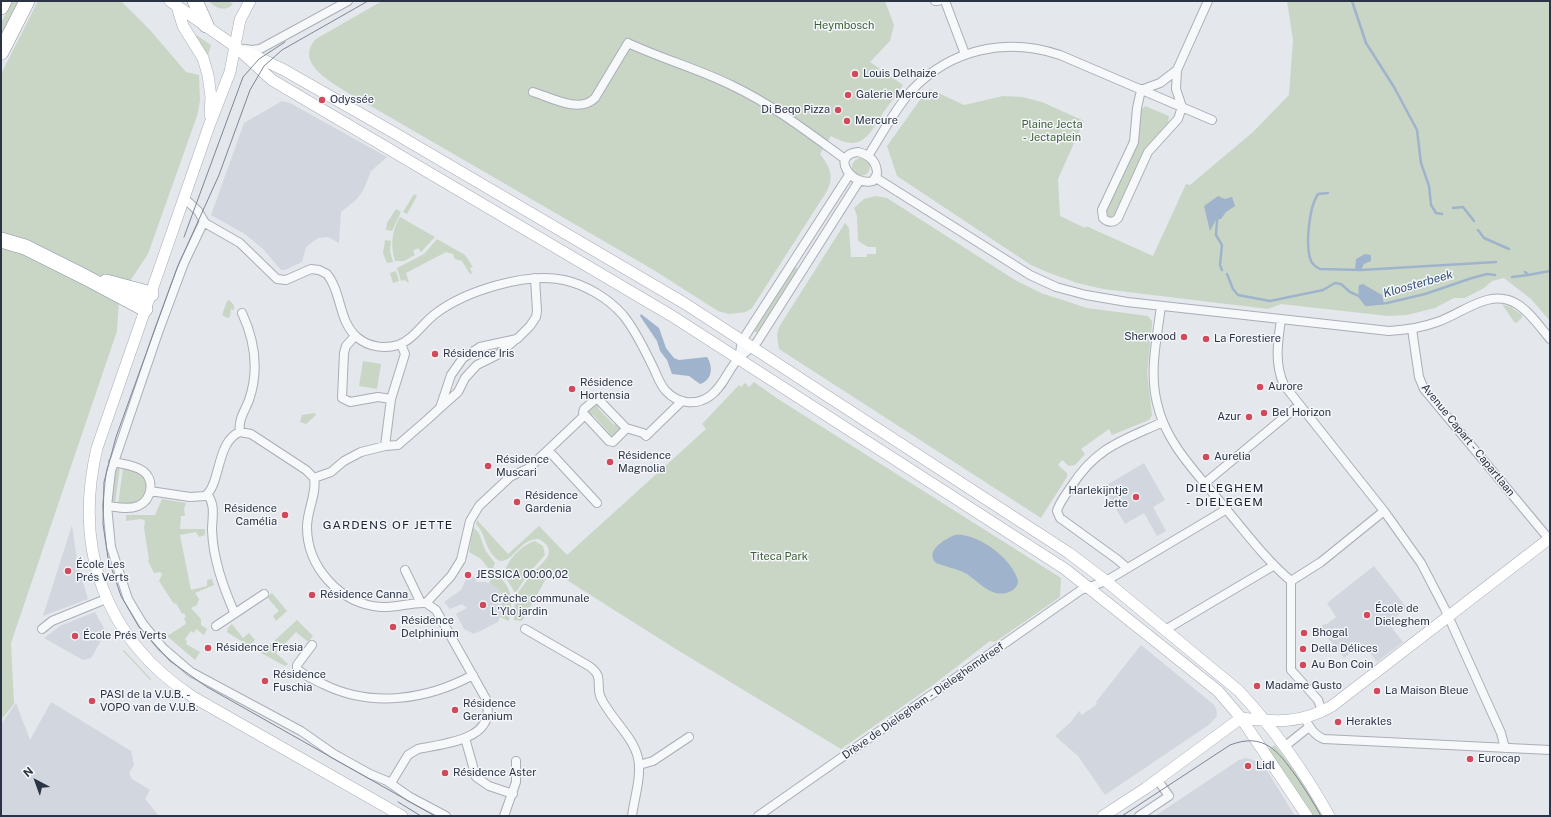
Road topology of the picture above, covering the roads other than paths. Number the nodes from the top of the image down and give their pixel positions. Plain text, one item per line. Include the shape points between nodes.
1 (4, 1) edge
2 (27, 1) edge
3 (195, 1) edge
4 (250, 1) edge
5 (348, 1) edge
6 (934, 1) edge
7 (938, 1) edge
8 (945, 1) edge
9 (1208, 1) edge
10 (174, 3) edge
11 (1, 7) edge
12 (206, 25) junction
13 (236, 47) junction
14 (1, 52) edge
15 (965, 54) junction
16 (1177, 70) junction
17 (1141, 90) junction
18 (533, 92) dead end
19 (1182, 108) junction
20 (1212, 120) dead end
21 (209, 126) junction
22 (868, 156) junction
23 (845, 159) junction
24 (849, 175) junction
25 (876, 178) junction
26 (859, 181) junction
27 (184, 198) junction
28 (204, 221) junction
29 (1, 240) edge
30 (85, 277) junction
31 (535, 278) junction
32 (150, 294) junction
33 (1161, 306) junction
34 (145, 310) junction
35 (242, 313) dead end
36 (1281, 320) junction
37 (1412, 329) junction
38 (355, 336) junction
39 (517, 339) junction
40 (1550, 340) edge
41 (742, 341) junction
42 (401, 344) junction
43 (752, 348) junction
44 (739, 358) junction
45 (392, 399) junction
46 (682, 401) junction
47 (1299, 405) junction
48 (440, 408) junction
49 (585, 415) junction
50 (1163, 422) junction
51 (626, 428) junction
52 (240, 432) junction
53 (385, 446) junction
54 (548, 450) junction
55 (113, 462) junction
56 (314, 478) junction
57 (1205, 482) junction
58 (150, 491) junction
59 (207, 494) junction
60 (597, 503) dead end
61 (107, 506) junction
62 (1227, 510) junction
63 (1384, 511) junction
64 (1550, 539) edge
65 (1273, 566) junction
66 (1127, 568) junction
67 (405, 570) dead end
68 (1106, 581) junction
69 (1291, 581) junction
70 (1088, 587) junction
71 (264, 594) dead end
72 (106, 599) junction
73 (424, 603) junction
74 (234, 612) junction
75 (1448, 617) junction
76 (216, 626) dead end
77 (42, 629) dead end
78 (525, 629) dead end
79 (1165, 630) junction
80 (312, 645) dead end
81 (473, 675) junction
82 (1322, 711) junction
83 (1241, 718) junction
84 (1264, 721) junction
85 (1307, 722) junction
86 (689, 737) dead end
87 (466, 738) junction
88 (1284, 747) junction
89 (1505, 748) junction
90 (1550, 750) edge
91 (516, 761) dead end
92 (639, 765) junction
93 (1157, 779) junction
94 (391, 783) junction
95 (513, 794) junction
96 (402, 816) edge
97 (446, 816) edge
98 (504, 816) edge
99 (632, 816) edge
100 (758, 816) edge
101 (1103, 816) edge
102 (1139, 816) edge
103 (1307, 816) edge
104 (1329, 816) edge

1 - 11 highway
2 - 14 highway
3 - 12 highway
4 - 13 main road via 240,20
5 - 13 street via 260,49
6 - 7 street
8 - 15 street
9 - 16 street
10 - 12 main road
10 - 21 main road via 183,26 203,58 208,75 211,97
12 - 13 main road
13 - 21 main road via 230,72
13 - 41 main road via 284,70 391,131 677,299
13 - 44 main road via 272,80
15 - 17 street via 1002,46 1039,49 1060,55
15 - 22 street via 934,70 912,91
16 - 17 street via 1160,82
16 - 19 street via 1176,89
17 - 19 street
17 - 19 street via 1134,142 1102,210 1103,218 1108,222 1118,218 1148,152 1174,123
18 - 23 street via 579,106 592,101 628,43 746,92
19 - 20 street
21 - 27 main road
22 - 23 street via 858,152
22 - 25 street via 876,164
23 - 24 street via 844,166
24 - 26 street
24 - 41 street
25 - 26 street via 868,182
25 - 33 street via 1000,258 1044,282 1086,296
26 - 43 street
27 - 28 street via 198,211
27 - 32 main road
28 - 38 street via 240,243 280,280 290,279 311,269 327,274 347,326
28 - 55 street via 181,271
29 - 30 highway via 24,247
30 - 32 highway
30 - 34 highway
31 - 39 street via 536,316
31 - 42 street via 512,282 452,302
31 - 46 street via 569,282 594,292 611,304 634,330 665,390 672,397
32 - 34 main road
33 - 36 street
33 - 50 street via 1153,376
34 - 72 main road via 99,442 92,470 89,497 90,539
35 - 52 street via 253,342 255,364 253,386 239,424
36 - 37 street via 1389,331
36 - 47 street via 1277,350 1279,370 1288,391
37 - 40 street via 1450,317 1482,301 1497,298 1513,302 1523,308
37 - 64 street, Avenue Capart - Capartlaan via 1419,377 1424,389
38 - 42 street via 378,347
38 - 45 street via 346,346 344,353 342,398 350,402 378,397
39 - 48 street via 473,369 458,392
39 - 48 street via 487,345 463,358 451,375
41 - 43 main road
41 - 44 street
42 - 45 street via 404,358
43 - 44 street
43 - 68 main road via 1049,540
44 - 46 street via 721,385 710,396 697,402
44 - 70 main road via 1050,558
45 - 53 street
46 - 51 street via 646,436 643,432
47 - 57 street
47 - 63 street
48 - 53 street via 401,443
49 - 51 street via 610,442
49 - 51 street via 584,409 597,398
49 - 54 street
50 - 57 street via 1175,444
50 - 66 street via 1117,442 1097,455 1078,476 1057,511 1060,518
52 - 56 street via 251,434
52 - 59 street via 228,443 212,488
53 - 56 street via 352,456 331,472
54 - 60 street
54 - 73 street via 529,468 508,478 476,508 470,521 461,560 451,576
55 - 58 street via 143,471 149,480
55 - 61 street
56 - 73 street via 308,538 316,564 329,581 348,597 371,606 395,607
57 - 62 street
58 - 59 street via 194,497
58 - 61 street via 146,500 137,507
59 - 74 street via 213,506 213,538 218,570
61 - 94 street via 111,547 123,588 143,624 163,648 191,672 301,731 334,754
62 - 65 street
62 - 66 street, Drève de Dieleghem - Dieleghemdreef
63 - 69 street via 1321,562
63 - 75 street via 1421,563
64 - 75 main road
65 - 69 street
65 - 79 street
66 - 68 street, Drève de Dieleghem - Dieleghemdreef
67 - 73 street
68 - 70 street, Drève de Dieleghem - Dieleghemdreef
68 - 79 main road
69 - 82 street via 1291,670 1318,700
70 - 83 main road via 1218,691
70 - 100 street, Drève de Dieleghem - Dieleghemdreef
71 - 74 street
72 - 77 street via 52,621
72 - 96 main road via 119,624 135,646 163,676 182,690
73 - 81 street via 433,607 439,614
74 - 76 street
75 - 82 main road
75 - 89 street via 1501,733
78 - 92 street via 597,673 601,697 634,749
79 - 84 main road via 1239,692
80 - 81 street via 297,665 297,669 327,686 354,696 381,699 420,695 450,686
81 - 87 street via 486,699 488,713 480,729
82 - 85 main road
83 - 84 main road
83 - 93 main road
83 - 103 main road
84 - 85 main road
84 - 88 main road
85 - 88 street
85 - 89 street via 1319,737 1324,739
86 - 92 street via 653,761
87 - 94 street via 410,753
87 - 95 street via 476,777 489,786
88 - 104 main road via 1308,779
89 - 90 street
91 - 95 street via 517,777
92 - 99 street
93 - 101 main road
93 - 102 street via 1169,796
94 - 97 street via 410,797
95 - 98 street

